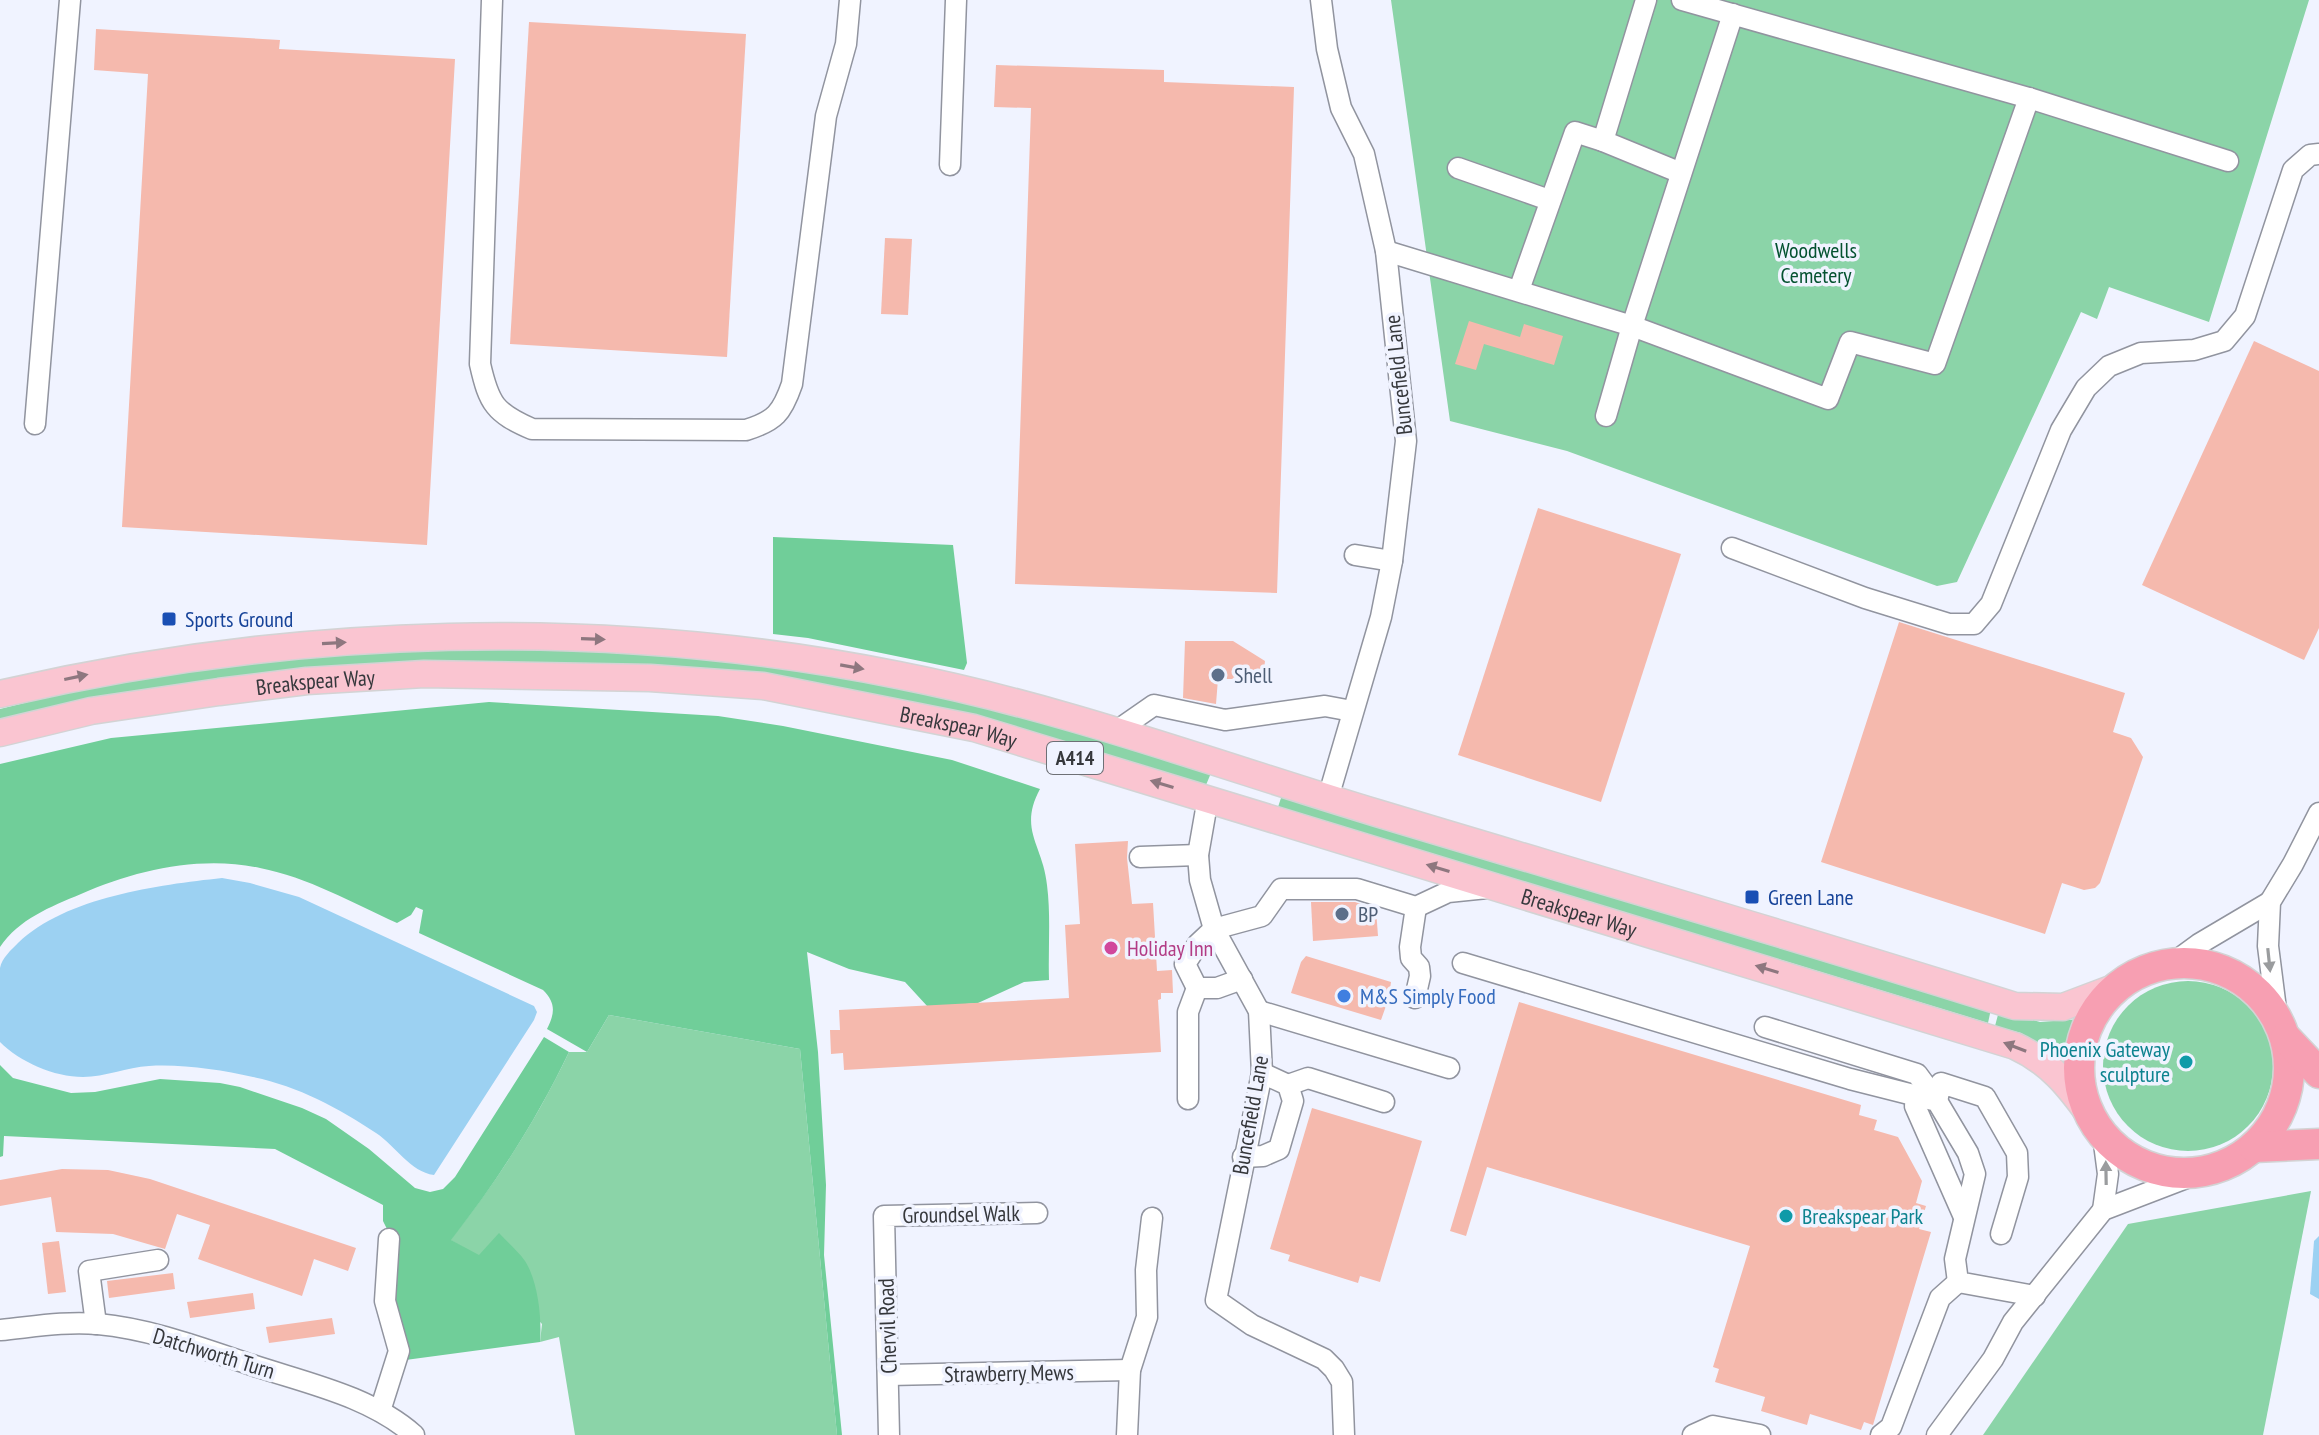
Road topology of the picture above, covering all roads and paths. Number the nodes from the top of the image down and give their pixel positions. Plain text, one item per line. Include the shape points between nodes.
1 (70, 0) edge
2 (492, 0) edge
3 (850, 0) edge
4 (956, 0) edge
5 (1321, 0) edge
6 (1646, 0) edge
7 (1682, 0) edge
8 (1733, 14) junction
9 (2029, 98) junction
10 (1603, 141) junction
11 (2319, 154) edge
12 (2228, 161) dead end
13 (950, 165) dead end
14 (1458, 168) dead end
15 (1681, 173) junction
16 (1549, 200) junction
17 (1386, 251) junction
18 (1519, 290) junction
19 (1632, 326) junction
20 (1606, 416) dead end
21 (35, 424) dead end
22 (1732, 548) dead end
23 (1355, 555) dead end
24 (1392, 561) junction
25 (0, 694) edge
26 (1352, 711) junction
27 (1118, 730) junction
28 (0, 733) edge
29 (1208, 798) junction
30 (1328, 798) junction
31 (2319, 813) edge
32 (1198, 855) junction
33 (1140, 857) dead end
34 (1499, 886) junction
35 (2270, 902) junction
36 (1416, 907) junction
37 (1214, 929) junction
38 (1463, 963) dead end
39 (2173, 963) junction
40 (1242, 979) junction
41 (2116, 987) junction
42 (1197, 988) junction
43 (1415, 998) dead end
44 (1259, 1011) junction
45 (1765, 1027) dead end
46 (2281, 1027) junction
47 (1449, 1068) dead end
48 (1262, 1073) junction
49 (2319, 1073) edge
50 (1288, 1085) junction
51 (1916, 1096) junction
52 (1188, 1099) dead end
53 (1937, 1101) junction
54 (1384, 1102) dead end
55 (2097, 1126) junction
56 (2319, 1144) edge
57 (2254, 1147) junction
58 (1243, 1157) junction
59 (2202, 1172) junction
60 (2103, 1210) junction
61 (1037, 1213) dead end
62 (884, 1216) joint
63 (1964, 1217) junction
64 (1152, 1218) dead end
65 (2001, 1234) dead end
66 (389, 1239) dead end
67 (158, 1260) dead end
68 (1958, 1282) junction
69 (2035, 1296) junction
70 (96, 1324) junction
71 (0, 1330) edge
72 (1130, 1370) junction
73 (889, 1375) junction
74 (380, 1411) junction
75 (414, 1435) edge
76 (889, 1435) edge
77 (1127, 1435) edge
78 (1344, 1435) edge
79 (1693, 1435) edge
80 (1760, 1435) edge
81 (1881, 1435) edge
82 (1937, 1435) edge

1 - 21 street
2 - 3 street via 480,364 486,393 505,418 532,429 746,430 769,424 785,407 792,384 826,116 846,44
4 - 13 street
5 - 17 street, Buncefield Lane via 1341,108 1364,154
6 - 10 street
7 - 8 street
8 - 9 street
8 - 15 street
9 - 12 street
9 - 19 street via 1935,364 1850,342 1828,399
10 - 15 street
10 - 16 street via 1575,132
11 - 22 street via 2293,170 2245,316 2224,341 2194,350 2141,353 2109,366 2086,388 2061,430 1991,604 1974,624 1949,624 1865,598
14 - 16 street
15 - 19 street
16 - 18 street
17 - 18 street
17 - 24 street, Buncefield Lane via 1406,441
18 - 19 street
19 - 20 street
23 - 24 street
24 - 26 street, Buncefield Lane
25 -> 27 main road, Breakspear Way / A414 via 219,654 422,638 535,637 764,652 901,675
26 - 27 street via 1325,706 1225,720 1154,705
26 - 30 street, Buncefield Lane
27 - 30 main road, Breakspear Way / A414
29 -> 28 main road, Breakspear Way / A414 via 908,713 763,686 650,678 424,674 307,681 91,711
29 - 32 street, Buncefield Lane
34 -> 29 main road, Breakspear Way / A414
30 - 41 main road, Breakspear Way / A414 via 2015,1006 2063,1007
31 - 35 street
32 - 33 street
32 - 37 street, Buncefield Lane
34 - 36 street via 1448,892
55 -> 34 main road, Breakspear Way / A414 via 2057,1072 2015,1046
35 - 39 street
35 -> 46 street via 2268,946
36 - 37 street via 1357,889 1281,889 1262,916
36 - 43 street via 1410,947 1420,976
37 - 40 street, Buncefield Lane
37 - 42 street via 1185,964
38 - 51 street
39 - 41 highway via 2143,970
39 - 46 highway via 2204,964 2233,974 2258,992
40 - 42 street
40 - 44 street, Buncefield Lane
41 - 55 highway via 2097,1007 2078,1061 2081,1090
42 - 52 street via 1188,1012
44 - 47 street
44 - 48 street, Buncefield Lane
45 - 53 street via 1917,1074
46 - 49 highway
46 - 57 highway via 2290,1062 2288,1086 2282,1109
48 - 50 street
48 - 58 street, Buncefield Lane
50 - 54 street via 1308,1078
50 - 58 street via 1293,1101 1279,1149
51 - 53 street
51 - 63 street via 1915,1106
53 - 63 street via 1975,1174
53 - 65 street via 1941,1083 1985,1097 2017,1153 2018,1177
55 - 59 highway via 2131,1159 2165,1171
60 -> 55 street via 2108,1174
56 - 57 highway
57 - 59 highway via 2230,1163
58 - 78 street, Buncefield Lane via 1216,1300 1334,1369 1342,1382
59 - 60 street
60 - 69 street
61 - 62 street, Groundsel Walk
62 - 73 street, Chervil Road
63 - 68 street via 1955,1259
64 - 72 street via 1147,1317
66 - 74 street via 385,1301 399,1351
67 - 70 street via 89,1271
68 - 69 street
68 - 81 street via 1940,1298 1891,1427
69 - 82 street
70 - 71 street, Datchworth Turn
70 - 74 street, Datchworth Turn via 157,1334
72 - 73 street, Strawberry Mews
72 - 77 street
73 - 76 street, Chervil Road
74 - 75 street, Datchworth Turn
79 - 80 street via 1713,1426

